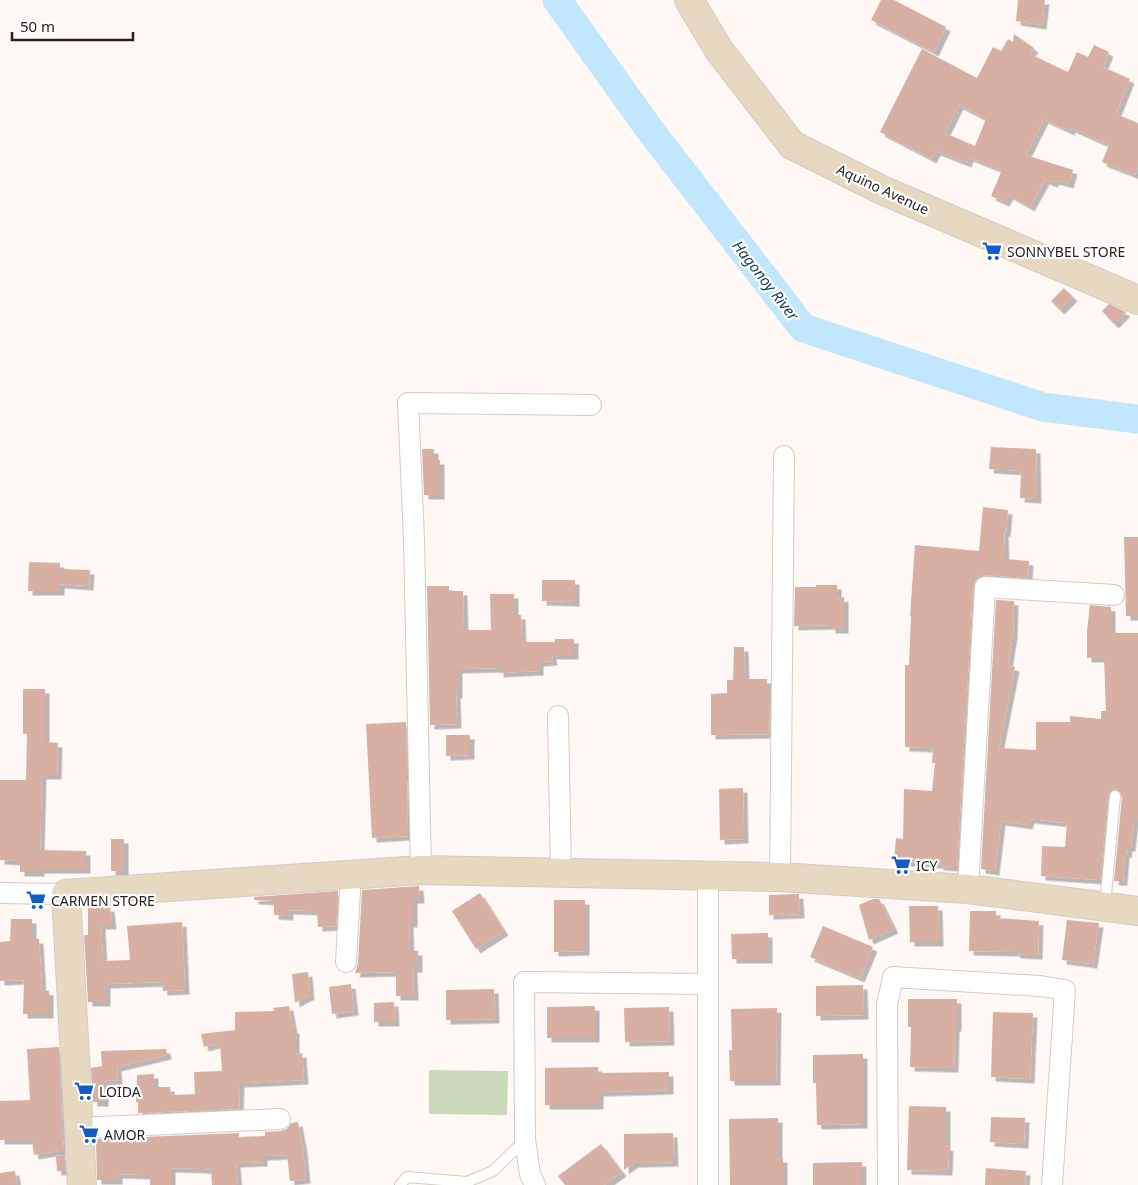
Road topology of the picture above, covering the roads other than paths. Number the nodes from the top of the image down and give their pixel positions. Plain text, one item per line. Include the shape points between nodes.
1 (689, 0) edge
2 (1138, 300) edge
3 (591, 405) dead end
4 (784, 456) dead end
5 (1114, 595) dead end
6 (558, 716) dead end
7 (1114, 796) dead end
8 (421, 870) junction
9 (561, 873) junction
10 (351, 874) junction
11 (708, 875) junction
12 (780, 877) junction
13 (968, 889) junction
14 (0, 893) edge
15 (66, 894) junction
16 (1105, 906) junction
17 (1138, 911) edge
18 (346, 962) dead end
19 (708, 984) junction
20 (280, 1119) dead end
21 (78, 1128) junction
22 (525, 1140) junction
23 (426, 1182) edge
24 (82, 1185) edge
25 (400, 1185) edge
26 (535, 1185) edge
27 (708, 1185) edge
28 (888, 1185) edge
29 (1052, 1185) edge

1 - 2 street, Aquino Avenue via 719,50 792,145 882,190
3 - 8 street via 408,403
4 - 12 street
5 - 13 street via 985,587
6 - 9 street
7 - 16 lane
8 - 9 street
8 - 10 street
9 - 11 street
10 - 15 street
10 - 18 street
11 - 12 street
11 - 19 street
12 - 13 street
13 - 16 street
14 - 15 street
15 - 21 street
16 - 17 street
19 - 22 street via 524,982
19 - 27 street
20 - 21 street
21 - 24 street
22 - 23 lane via 493,1171 467,1182
22 - 26 street
23 - 25 lane via 407,1177
28 - 29 street via 887,1005 893,977 1065,990

